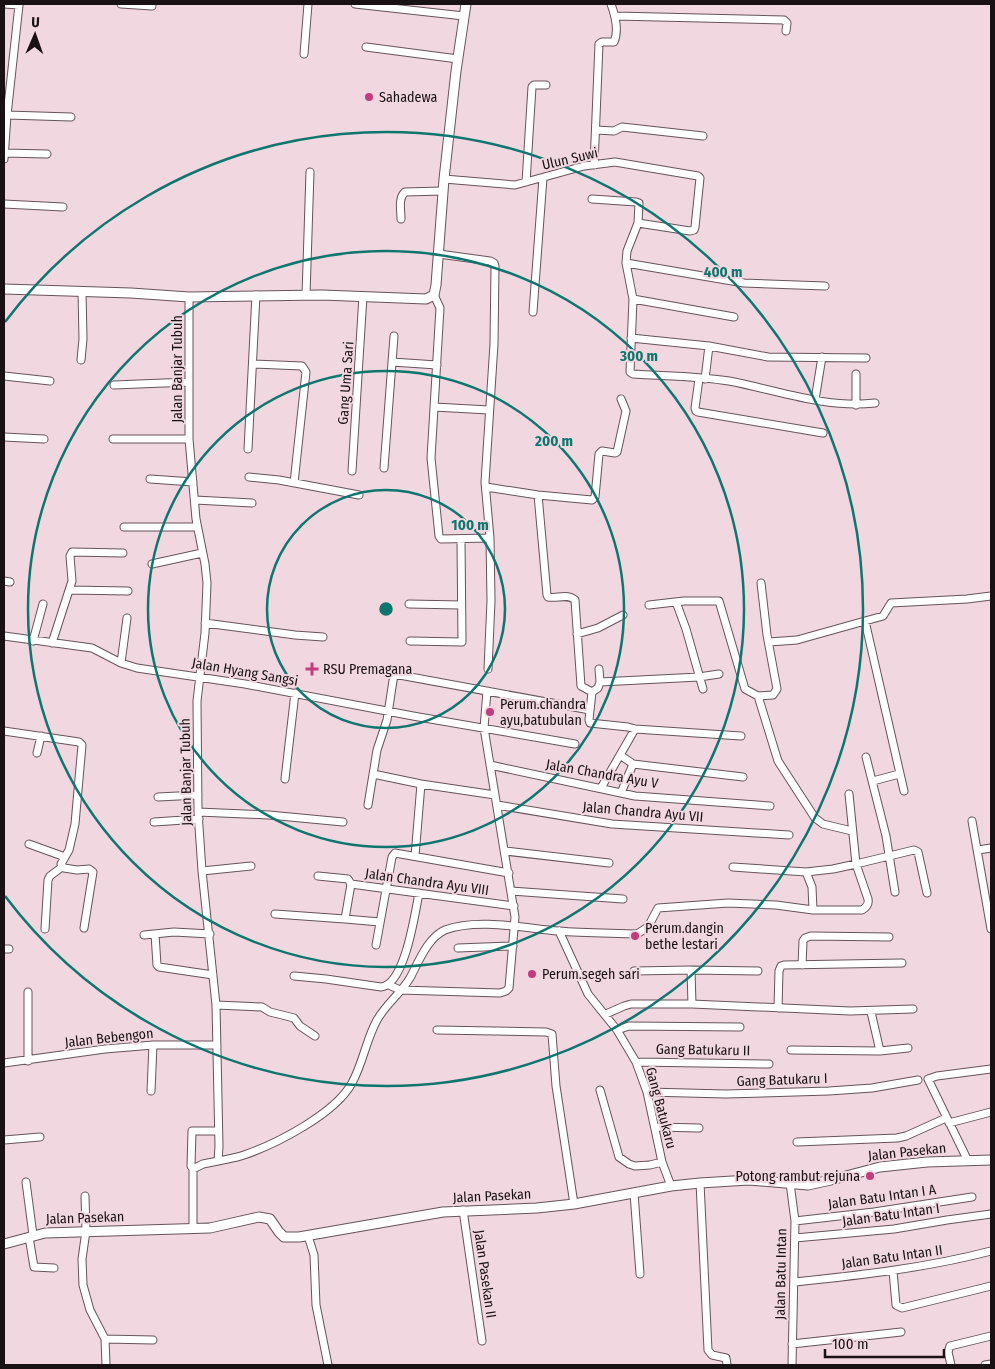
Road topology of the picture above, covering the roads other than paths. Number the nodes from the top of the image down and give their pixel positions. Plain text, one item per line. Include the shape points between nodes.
1 (4, 4) edge
2 (20, 4) edge
3 (121, 4) edge
4 (308, 4) edge
5 (355, 4) edge
6 (466, 4) edge
7 (611, 4) edge
8 (152, 6) dead end
9 (464, 16) junction
10 (615, 16) junction
11 (786, 31) dead end
12 (366, 47) dead end
13 (304, 54) dead end
14 (458, 59) junction
15 (546, 85) dead end
16 (71, 117) dead end
17 (6, 120) edge
18 (596, 130) junction
19 (703, 136) dead end
20 (47, 154) dead end
21 (4, 156) edge
22 (594, 165) junction
23 (310, 172) dead end
24 (543, 178) junction
25 (444, 179) junction
26 (526, 182) junction
27 (443, 192) junction
28 (592, 199) dead end
29 (4, 204) edge
30 (63, 207) dead end
31 (401, 219) dead end
32 (638, 223) junction
33 (439, 254) junction
34 (626, 263) junction
35 (825, 286) dead end
36 (4, 289) edge
37 (82, 292) junction
38 (256, 295) junction
39 (306, 295) junction
40 (434, 295) junction
41 (364, 296) junction
42 (190, 297) junction
43 (633, 299) junction
44 (533, 312) dead end
45 (734, 317) dead end
46 (394, 336) dead end
47 (631, 338) junction
48 (710, 346) junction
49 (822, 358) junction
50 (866, 358) dead end
51 (81, 360) dead end
52 (392, 362) junction
53 (253, 364) junction
54 (437, 365) junction
55 (856, 374) dead end
56 (4, 376) edge
57 (702, 379) junction
58 (50, 382) dead end
59 (189, 382) junction
60 (114, 385) dead end
61 (621, 399) dead end
62 (815, 400) junction
63 (875, 403) dead end
64 (856, 405) junction
65 (434, 407) junction
66 (489, 410) junction
67 (823, 433) dead end
68 (4, 437) edge
69 (44, 439) dead end
70 (113, 439) dead end
71 (189, 439) junction
72 (248, 449) dead end
73 (384, 468) dead end
74 (352, 471) dead end
75 (250, 477) dead end
76 (150, 479) dead end
77 (193, 482) junction
78 (294, 483) junction
79 (486, 487) junction
80 (359, 495) dead end
81 (538, 495) junction
82 (195, 500) junction
83 (252, 503) dead end
84 (124, 527) dead end
85 (197, 527) junction
86 (490, 538) junction
87 (461, 539) junction
88 (123, 553) dead end
89 (202, 553) junction
90 (152, 564) dead end
91 (761, 583) dead end
92 (70, 590) junction
93 (128, 591) dead end
94 (991, 596) edge
95 (676, 602) junction
96 (42, 604) dead end
97 (410, 604) dead end
98 (461, 605) junction
99 (649, 605) dead end
100 (623, 615) dead end
101 (127, 618) dead end
102 (865, 621) junction
103 (205, 624) junction
104 (577, 634) junction
105 (4, 636) edge
106 (324, 637) dead end
107 (33, 641) junction
108 (410, 641) dead end
109 (769, 642) junction
110 (52, 643) junction
111 (121, 663) junction
112 (599, 669) dead end
113 (488, 670) dead end
114 (719, 674) dead end
115 (199, 676) junction
116 (699, 677) junction
117 (600, 682) junction
118 (703, 689) dead end
119 (487, 691) junction
120 (592, 692) junction
121 (295, 693) junction
122 (758, 696) junction
123 (590, 710) junction
124 (389, 711) junction
125 (484, 728) junction
126 (635, 729) junction
127 (4, 733) edge
128 (41, 736) junction
129 (741, 736) dead end
130 (575, 744) dead end
131 (37, 753) dead end
132 (620, 755) junction
133 (866, 757) dead end
134 (633, 764) junction
135 (490, 765) junction
136 (373, 774) junction
137 (899, 774) junction
138 (743, 777) dead end
139 (285, 779) dead end
140 (873, 781) junction
141 (421, 784) junction
142 (600, 788) junction
143 (904, 791) dead end
144 (621, 793) junction
145 (849, 794) dead end
146 (198, 795) junction
147 (495, 795) junction
148 (158, 797) dead end
149 (368, 805) dead end
150 (497, 805) junction
151 (770, 806) dead end
152 (198, 815) junction
153 (972, 821) dead end
154 (154, 822) dead end
155 (343, 822) dead end
156 (852, 831) junction
157 (788, 835) dead end
158 (29, 844) dead end
159 (991, 848) edge
160 (978, 850) junction
161 (505, 851) junction
162 (889, 855) junction
163 (415, 856) junction
164 (65, 857) junction
165 (608, 863) dead end
166 (856, 864) junction
167 (251, 866) dead end
168 (62, 867) junction
169 (733, 867) dead end
170 (202, 871) junction
171 (806, 872) junction
172 (508, 873) junction
173 (318, 876) dead end
174 (351, 884) junction
175 (387, 889) junction
176 (511, 891) junction
177 (895, 892) dead end
178 (419, 893) junction
179 (927, 893) dead end
180 (623, 899) dead end
181 (514, 906) junction
182 (812, 910) junction
183 (275, 914) dead end
184 (345, 919) junction
185 (380, 922) junction
186 (515, 927) junction
187 (84, 928) dead end
188 (45, 929) dead end
189 (991, 929) edge
190 (559, 931) junction
191 (155, 934) junction
192 (210, 934) junction
193 (144, 935) dead end
194 (889, 937) dead end
195 (376, 945) dead end
196 (512, 946) junction
197 (458, 948) dead end
198 (902, 963) dead end
199 (802, 965) junction
200 (691, 970) junction
201 (634, 971) dead end
202 (758, 971) dead end
203 (213, 975) junction
204 (294, 976) dead end
205 (389, 985) junction
206 (400, 990) junction
207 (28, 992) dead end
208 (692, 1004) junction
209 (216, 1005) junction
210 (778, 1008) junction
211 (913, 1009) dead end
212 (871, 1012) junction
213 (606, 1014) junction
214 (740, 1027) dead end
215 (437, 1030) dead end
216 (617, 1030) junction
217 (314, 1036) dead end
218 (153, 1045) junction
219 (216, 1045) junction
220 (908, 1048) dead end
221 (791, 1050) dead end
222 (880, 1051) junction
223 (28, 1061) junction
224 (636, 1062) junction
225 (4, 1063) edge
226 (769, 1064) dead end
227 (991, 1069) edge
228 (918, 1080) dead end
229 (600, 1090) dead end
230 (151, 1091) dead end
231 (647, 1092) junction
232 (991, 1112) edge
233 (948, 1120) junction
234 (655, 1127) junction
235 (699, 1128) dead end
236 (218, 1131) junction
237 (40, 1137) dead end
238 (4, 1140) edge
239 (797, 1142) dead end
240 (991, 1160) edge
241 (968, 1161) junction
242 (218, 1162) junction
243 (662, 1162) junction
244 (193, 1170) junction
245 (26, 1182) dead end
246 (700, 1182) junction
247 (790, 1183) junction
248 (671, 1186) junction
249 (634, 1193) junction
250 (85, 1196) dead end
251 (972, 1197) dead end
252 (574, 1204) junction
253 (463, 1210) junction
254 (991, 1214) edge
255 (795, 1221) junction
256 (193, 1229) junction
257 (83, 1231) junction
258 (31, 1236) junction
259 (308, 1236) junction
260 (795, 1238) junction
261 (4, 1244) edge
262 (991, 1251) edge
263 (54, 1268) dead end
264 (893, 1272) junction
265 (640, 1274) dead end
266 (794, 1282) junction
267 (991, 1286) edge
268 (901, 1332) dead end
269 (991, 1336) edge
270 (105, 1339) junction
271 (153, 1340) dead end
272 (482, 1341) dead end
273 (792, 1344) junction
274 (991, 1364) edge
275 (106, 1365) edge
276 (328, 1365) edge
277 (727, 1365) edge
278 (792, 1365) edge
279 (950, 1365) edge
280 (985, 1365) edge

1 - 2 street
2 - 17 street
3 - 8 street
4 - 13 street
5 - 9 street
6 - 9 street
7 - 10 street
9 - 14 street
10 - 11 street via 784,20
10 - 18 street via 615,40 601,43 599,47
12 - 14 street
14 - 25 street
15 - 26 street via 532,87
16 - 17 street
17 - 21 street
18 - 19 street via 614,132 622,127
18 - 22 street
20 - 21 street
22 - 24 street, Ulun Suwi
22 - 32 street, Ulun Suwi via 621,163 700,178 694,230
23 - 39 street
24 - 26 street, Ulun Suwi
24 - 44 street
25 - 26 street, Ulun Suwi via 509,185
25 - 27 street
27 - 31 street via 405,192 401,199
27 - 33 street
28 - 32 street via 639,203
29 - 30 street
32 - 34 street
33 - 40 street
33 - 66 street via 492,262 495,266
34 - 35 street via 744,283
34 - 43 street
36 - 37 street
37 - 42 street
37 - 51 street
38 - 39 street
38 - 42 street
38 - 53 street
39 - 41 street
40 - 41 street via 426,299
40 - 54 street via 440,308
41 - 74 street, Gang Uma Sari
42 - 59 street, Jalan Banjar Tubuh
43 - 45 street
43 - 47 street
46 - 52 street
47 - 48 street
47 - 57 street via 630,372 633,374
48 - 49 street via 768,357
48 - 57 street
49 - 50 street
49 - 62 street
52 - 54 street
52 - 73 street
53 - 72 street
53 - 78 street via 302,366 306,372
54 - 65 street
55 - 64 street
56 - 58 street
57 - 62 street via 728,381
57 - 67 street via 695,408 698,412
59 - 60 street
59 - 71 street, Jalan Banjar Tubuh
61 - 81 street via 626,412 617,452 602,451 600,454 594,498
62 - 64 street
63 - 64 street
65 - 66 street
65 - 87 street via 431,458 439,536 441,539
66 - 79 street
68 - 69 street
70 - 71 street
71 - 77 street, Jalan Banjar Tubuh
75 - 78 street
76 - 77 street
77 - 82 street, Jalan Banjar Tubuh
78 - 80 street
79 - 81 street
79 - 86 street
81 - 104 street via 547,595 548,598 568,596 574,600
82 - 83 street
82 - 85 street, Jalan Banjar Tubuh
84 - 85 street
85 - 89 street, Jalan Banjar Tubuh
86 - 87 street
86 - 113 street
87 - 98 street
88 - 92 street via 72,552
89 - 90 street
89 - 103 street, Jalan Banjar Tubuh via 207,574
91 - 109 street
92 - 93 street
92 - 110 street
94 - 102 street via 891,603 882,616
95 - 99 street
95 - 116 street
95 - 122 street via 719,601 743,685
96 - 107 street
97 - 98 street
98 - 108 street via 462,642
100 - 104 street
101 - 111 street
102 - 109 street via 796,640
102 - 137 street
103 - 106 street
103 - 115 street, Jalan Banjar Tubuh
104 - 120 street via 582,686
105 - 107 street, Jalan Hyang Sangsi
107 - 110 street, Jalan Hyang Sangsi
109 - 122 street via 776,692
110 - 111 street, Jalan Hyang Sangsi via 92,648
111 - 115 street, Jalan Hyang Sangsi
112 - 117 street
114 - 116 street
115 - 121 street, Jalan Hyang Sangsi
115 - 146 street, Jalan Banjar Tubuh
116 - 117 street
116 - 118 street
117 - 120 street
119 - 123 street
119 - 124 street via 394,674
119 - 125 street
120 - 123 street
121 - 124 street, Jalan Hyang Sangsi
121 - 139 street
122 - 156 street via 778,762 815,818 823,824
123 - 126 street via 590,723
124 - 125 street, Jalan Hyang Sangsi
124 - 136 street
125 - 130 street, Jalan Hyang Sangsi
125 - 135 street
126 - 129 street
126 - 132 street
127 - 128 street
128 - 131 street
128 - 164 street via 81,743 82,747 77,810
132 - 134 street
132 - 142 street
133 - 140 street
134 - 138 street
134 - 144 street
135 - 142 street, Jalan Chandra Ayu V
135 - 147 street
136 - 141 street
136 - 149 street
137 - 140 street
137 - 143 street
140 - 162 street
141 - 147 street
141 - 163 street
142 - 144 street, Jalan Chandra Ayu V
144 - 151 street, Jalan Chandra Ayu V
145 - 156 street
146 - 148 street
146 - 152 street, Jalan Banjar Tubuh
147 - 150 street
150 - 157 street, Jalan Chandra Ayu VII via 612,824
150 - 161 street
152 - 154 street
152 - 155 street via 269,815
152 - 170 street, Jalan Banjar Tubuh
153 - 160 street
156 - 166 street
158 - 164 street
159 - 160 street
160 - 189 street
161 - 165 street
161 - 172 street
162 - 166 street
162 - 177 street
162 - 179 street via 918,852
163 - 172 street
163 - 175 street via 393,855
164 - 168 street
166 - 171 street
166 - 182 street via 868,905 862,910
167 - 170 street
168 - 187 street via 89,868 92,872
168 - 188 street via 48,880
169 - 171 street
170 - 192 street, Jalan Banjar Tubuh
171 - 182 street via 812,888
172 - 176 street
173 - 174 street via 348,879
174 - 175 street, Jalan Chandra Ayu VIII
174 - 184 street, Jalan Chandra Ayu VIII
175 - 178 street, Jalan Chandra Ayu VIII
175 - 185 street
176 - 180 street
176 - 181 street
178 - 181 street, Jalan Chandra Ayu VIII
178 - 205 street via 410,941
181 - 186 street
182 - 190 street via 776,904 728,903 662,908 656,910 648,927 637,934
183 - 184 street
184 - 185 street
185 - 195 street
186 - 190 street
186 - 196 street
186 - 206 street via 477,925 444,931 431,942
190 - 213 street, Gang Batukaru via 588,994
191 - 192 street
191 - 193 street
191 - 203 street via 156,965
192 - 203 street, Jalan Banjar Tubuh
194 - 199 street via 811,936 804,941
196 - 197 street
196 - 206 street via 511,982 509,988 500,994
198 - 199 street
199 - 210 street via 781,966
200 - 201 street
200 - 202 street
200 - 208 street
203 - 209 street, Jalan Banjar Tubuh
204 - 205 street via 381,987
205 - 206 street
206 - 242 street via 378,1018 352,1084 335,1103 295,1132 244,1156
207 - 223 street
208 - 210 street
208 - 213 street via 632,1004
209 - 217 street via 262,1007 294,1018
209 - 219 street, Jalan Banjar Tubuh
210 - 212 street
211 - 212 street
212 - 222 street
213 - 216 street, Gang Batukaru
214 - 216 street via 629,1026
215 - 252 street via 552,1034 556,1086
216 - 224 street, Gang Batukaru
218 - 219 street, Jalan Bebengon
218 - 223 street, Jalan Bebengon via 105,1048
218 - 230 street
219 - 236 street, Jalan Banjar Tubuh
220 - 222 street
221 - 222 street
223 - 225 street, Jalan Bebengon
224 - 226 street, Gang Batukaru II
224 - 231 street, Gang Batukaru
227 - 233 street via 928,1079
228 - 231 street, Gang Batukaru I via 829,1091
229 - 243 street via 619,1157 635,1166
231 - 234 street, Gang Batukaru
232 - 233 street
233 - 239 street via 897,1138
233 - 241 street
234 - 235 street
234 - 243 street, Gang Batukaru
236 - 242 street, Jalan Banjar Tubuh
236 - 244 street via 192,1131
237 - 238 street
240 - 241 street, Jalan Pasekan
241 - 247 street, Jalan Pasekan via 898,1164 808,1185
242 - 244 street via 203,1164
243 - 248 street, Gang Batukaru
244 - 256 street
245 - 258 street
246 - 247 street, Jalan Pasekan via 749,1180
246 - 248 street, Jalan Pasekan
246 - 277 street via 708,1350 712,1355 725,1357
247 - 255 street, Jalan Batu Intan
248 - 249 street, Jalan Pasekan
249 - 252 street, Jalan Pasekan
249 - 265 street
250 - 257 street
251 - 255 street, Jalan Batu Intan I A
252 - 253 street, Jalan Pasekan
253 - 259 street, Jalan Pasekan
253 - 272 street, Jalan Pasekan II
254 - 260 street, Jalan Batu Intan I via 894,1229
255 - 260 street, Jalan Batu Intan
256 - 257 street, Jalan Pasekan
256 - 259 street, Jalan Pasekan via 260,1217 270,1220 284,1236
257 - 258 street, Jalan Pasekan
257 - 270 street via 83,1285 90,1310
258 - 261 street, Jalan Pasekan
258 - 263 street via 34,1267
259 - 276 street via 314,1255 316,1306
260 - 266 street, Jalan Batu Intan
262 - 264 street, Jalan Batu Intan II
264 - 266 street, Jalan Batu Intan II
264 - 267 street via 896,1305 902,1308
266 - 273 street, Jalan Batu Intan
268 - 273 street
269 - 279 street via 950,1346
270 - 271 street
270 - 275 street
273 - 278 street, Jalan Batu Intan
274 - 280 street

